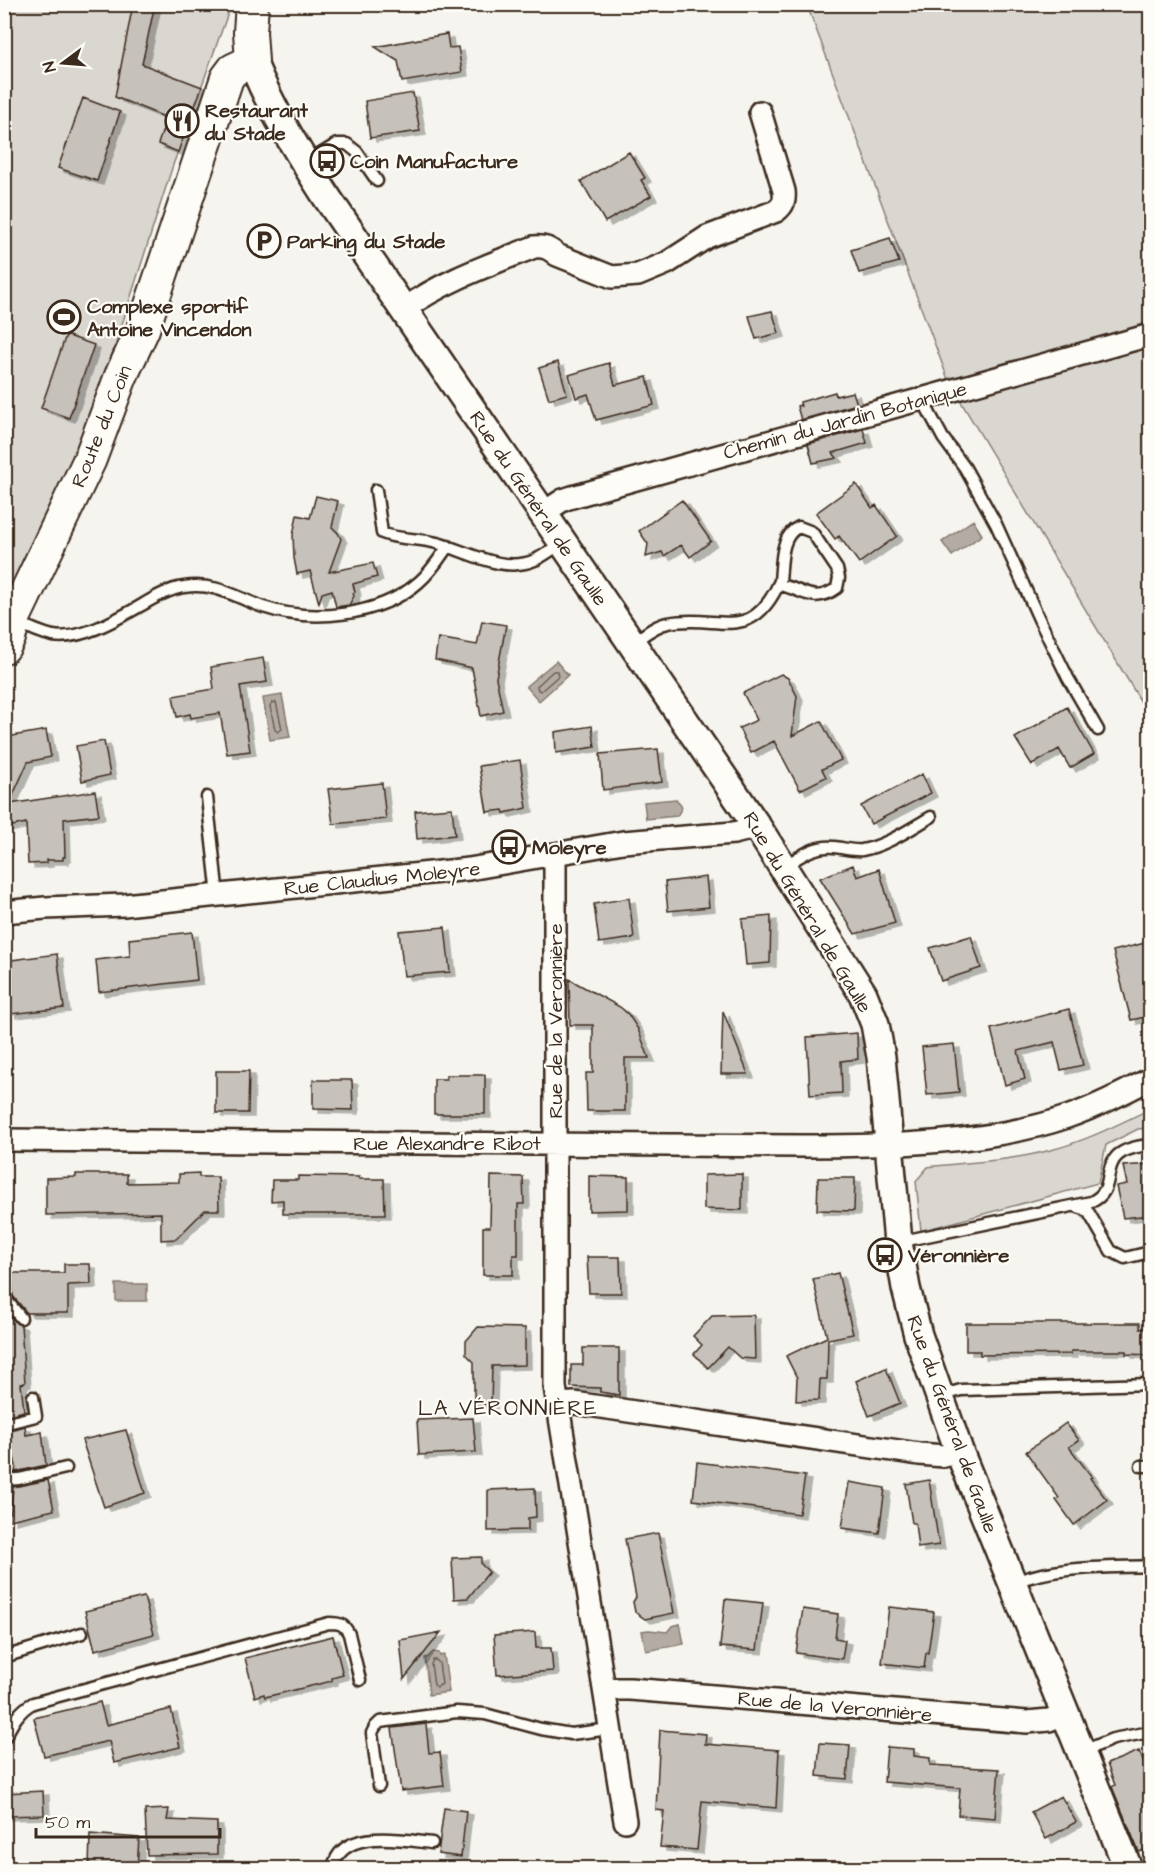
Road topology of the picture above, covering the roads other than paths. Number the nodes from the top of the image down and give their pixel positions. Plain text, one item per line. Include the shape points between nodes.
1 (252, 4) edge
2 (252, 61) junction
3 (760, 112) dead end
4 (305, 163) junction
5 (377, 181) dead end
6 (404, 309) junction
7 (1150, 336) edge
8 (922, 399) junction
9 (376, 490) dead end
10 (543, 513) junction
11 (563, 542) junction
12 (448, 546) junction
13 (778, 585) junction
14 (9, 634) edge
15 (632, 644) junction
16 (1098, 730) dead end
17 (207, 796) dead end
18 (931, 817) dead end
19 (756, 825) junction
20 (555, 855) junction
21 (782, 867) junction
22 (218, 896) junction
23 (4, 912) edge
24 (1150, 1079) edge
25 (4, 1140) edge
26 (555, 1143) junction
27 (890, 1144) junction
28 (1150, 1145) edge
29 (1075, 1206) junction
30 (898, 1242) junction
31 (1150, 1252) edge
32 (4, 1298) edge
33 (21, 1318) dead end
34 (1150, 1384) edge
35 (938, 1396) junction
36 (33, 1397) dead end
37 (558, 1404) junction
38 (4, 1424) edge
39 (959, 1451) junction
40 (66, 1468) dead end
41 (4, 1480) edge
42 (1150, 1566) edge
43 (1011, 1584) junction
44 (82, 1633) dead end
45 (4, 1657) edge
46 (360, 1680) dead end
47 (604, 1689) junction
48 (1065, 1714) junction
49 (610, 1729) junction
50 (1150, 1732) edge
51 (4, 1739) edge
52 (1080, 1752) junction
53 (379, 1786) dead end
54 (625, 1821) dead end
55 (432, 1843) dead end
56 (333, 1869) edge
57 (1128, 1869) edge

1 - 2 main road
2 - 4 street, Rue du Général de Gaulle
2 - 14 main road, Route du Coin via 233,70 227,78 143,329 90,459
3 - 6 street via 784,191 782,207 776,211 707,237 667,263 638,275 612,277 550,249 534,247 447,283
4 - 5 lane via 337,144 347,144
4 - 6 street, Rue du Général de Gaulle
6 - 10 street, Rue du Général de Gaulle
7 - 8 street, Chemin du Jardin Botanique
8 - 10 street, Chemin du Jardin Botanique via 572,497
8 - 16 lane via 996,524 1068,678
9 - 12 lane via 382,533
10 - 11 street, Rue du Général de Gaulle
11 - 12 lane via 534,561 509,564
11 - 15 street, Rue du Général de Gaulle
12 - 14 lane via 434,567 410,590 355,611 294,615 216,588 198,586 168,591 96,629 66,637 40,632
13 - 13 lane via 786,539 799,527 812,532 837,569 837,588 820,596
13 - 15 lane via 762,611 749,619 734,623 666,623
15 - 19 street, Rue du Général de Gaulle
17 - 22 lane
18 - 21 lane via 871,848 817,847
19 - 20 street, Rue Claudius Moleyre via 734,833 623,842
19 - 21 street, Rue du Général de Gaulle
20 - 22 street, Rue Claudius Moleyre via 469,869
20 - 26 street, Rue de la Veronnière
21 - 27 street, Rue du Général de Gaulle via 863,994 875,1024
22 - 23 street, Rue Claudius Moleyre
24 - 27 street, Rue Alexandre Ribot via 1065,1118 985,1135
25 - 26 street, Rue Alexandre Ribot
26 - 27 street, Rue Alexandre Ribot
26 - 37 street, Rue de la Veronnière
27 - 30 street, Rue du Général de Gaulle
28 - 29 lane via 1117,1155 1101,1198
29 - 30 lane
29 - 31 lane via 1089,1213 1111,1251 1125,1258
30 - 35 street, Rue du Général de Gaulle via 906,1288
32 - 33 lane
34 - 35 lane via 966,1390
35 - 39 street, Rue du Général de Gaulle
36 - 38 lane via 36,1416
37 - 39 street via 574,1403 934,1456
37 - 47 street, Rue de la Veronnière
39 - 43 street, Rue du Général de Gaulle
40 - 41 lane
42 - 43 lane via 1040,1574
43 - 48 street, Rue du Général de Gaulle
44 - 45 lane
46 - 51 lane via 346,1627 329,1623 33,1703 22,1708
47 - 48 street, Rue de la Veronnière via 1028,1722
47 - 49 street, Rue de la Veronnière
48 - 52 street, Rue du Général de Gaulle
49 - 53 lane via 571,1734 485,1714 457,1712 380,1722 372,1733
49 - 54 street, Rue de la Veronnière
50 - 52 lane via 1113,1739
52 - 57 street, Rue du Général de Gaulle
55 - 56 lane via 387,1838 364,1840 342,1850

